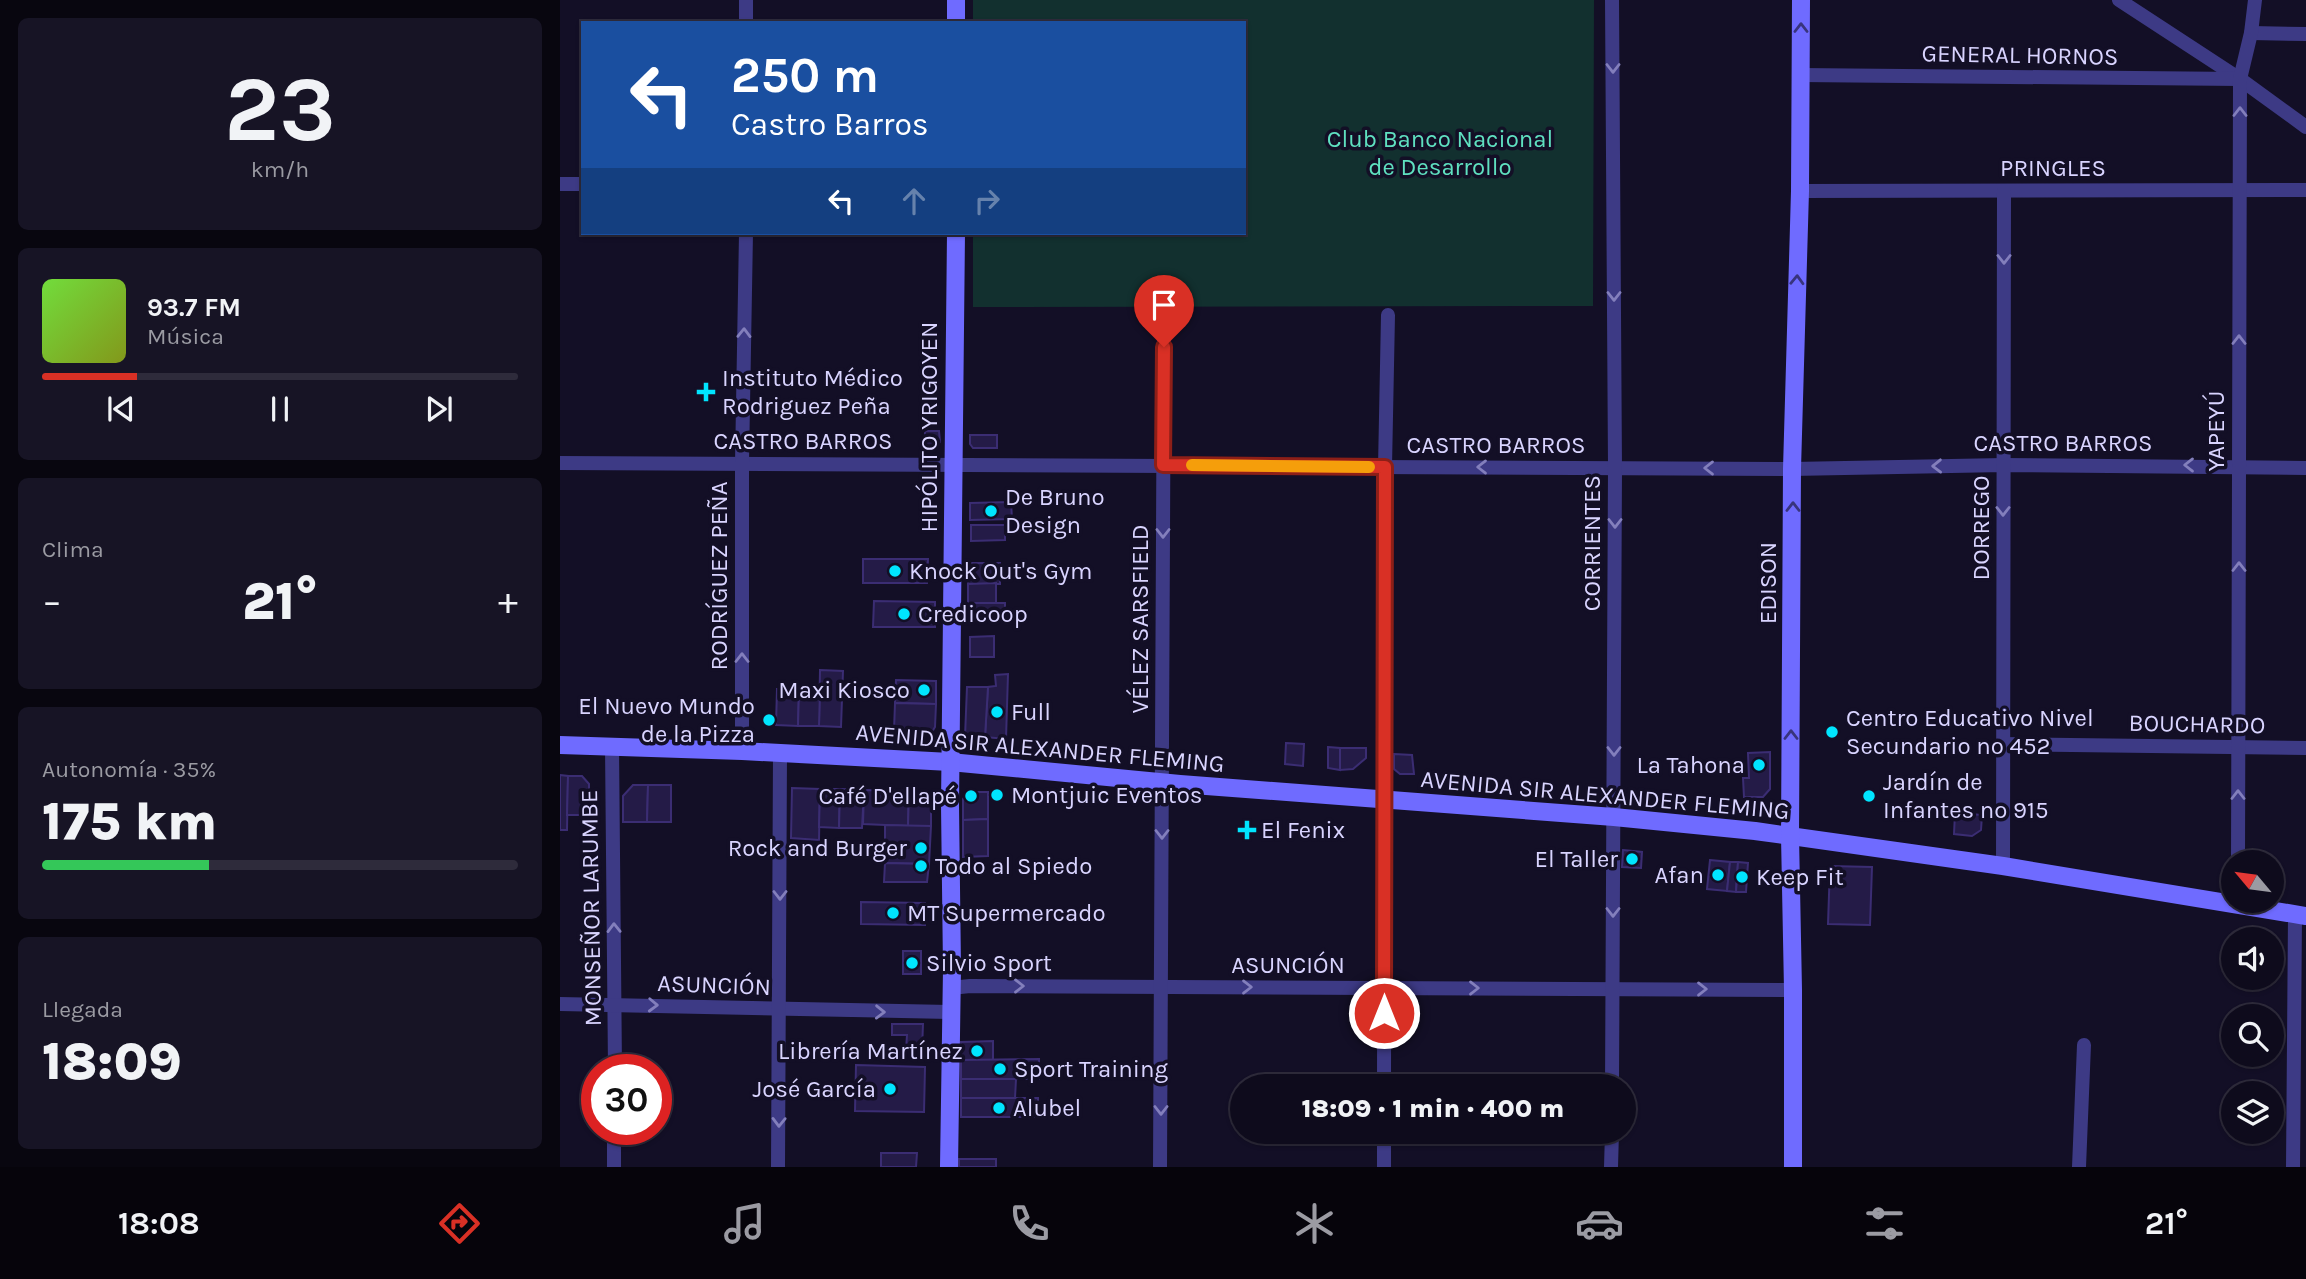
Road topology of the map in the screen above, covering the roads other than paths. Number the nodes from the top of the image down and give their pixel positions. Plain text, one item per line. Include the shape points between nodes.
1 (747, 0) edge
2 (956, 0) edge
3 (1612, 0) edge
4 (1801, 0) edge
5 (2119, 0) edge
6 (2255, 0) edge
7 (747, 21) edge
8 (956, 21) edge
9 (2251, 33) junction
10 (2306, 34) edge
11 (1800, 75) junction
12 (2240, 79) junction
13 (2303, 123) edge
14 (560, 184) edge
15 (581, 184) edge
16 (2306, 190) edge
17 (1800, 191) junction
18 (2004, 191) junction
19 (2239, 191) junction
20 (746, 235) edge
21 (956, 235) edge
22 (1388, 315) dead end
23 (1164, 323) dead end
24 (560, 463) edge
25 (742, 463) junction
26 (954, 464) junction
27 (1163, 465) junction
28 (2004, 465) junction
29 (2239, 465) junction
30 (1385, 467) junction
31 (2306, 467) edge
32 (1615, 468) junction
33 (1792, 469) junction
34 (2003, 744) junction
35 (560, 745) edge
36 (612, 746) junction
37 (2238, 747) junction
38 (2306, 748) edge
39 (742, 751) junction
40 (780, 753) junction
41 (950, 762) junction
42 (1162, 782) junction
43 (1384, 799) junction
44 (1614, 817) junction
45 (1790, 836) junction
46 (2238, 850) edge
47 (2003, 866) junction
48 (2221, 900) edge
49 (2301, 916) edge
50 (1161, 987) junction
51 (951, 988) junction
52 (1384, 988) junction
53 (1612, 989) junction
54 (1793, 989) junction
55 (560, 1004) edge
56 (615, 1004) junction
57 (780, 1010) junction
58 (950, 1012) junction
59 (2084, 1045) dead end
60 (615, 1054) edge
61 (1384, 1074) edge
62 (1612, 1074) edge
63 (1384, 1144) edge
64 (1612, 1144) edge
65 (614, 1145) edge
66 (614, 1167) edge
67 (778, 1167) edge
68 (949, 1167) edge
69 (1160, 1167) edge
70 (1384, 1167) edge
71 (1611, 1167) edge
72 (1793, 1167) edge
73 (2079, 1167) edge
74 (2293, 1167) edge

1 - 7 street
2 - 8 street
3 -> 32 street, CORRIENTES
11 -> 4 street, EDISON
5 - 12 street
6 - 9 street, YAPEYÚ
9 - 10 street
9 - 12 street, YAPEYÚ
11 - 12 street, GENERAL HORNOS
11 - 17 street, EDISON
12 - 13 street
19 -> 12 street, YAPEYÚ
14 - 15 street
16 - 19 street, PRINGLES
17 - 18 street, PRINGLES
33 -> 17 street, EDISON
18 - 19 street, PRINGLES
18 -> 28 street, DORREGO
29 -> 19 street, YAPEYÚ
25 -> 20 street, RODRÍGUEZ PEÑA
21 - 26 street, HIPÓLITO YRIGOYEN
22 - 30 street
23 - 27 street, VÉLEZ SARSFIELD
24 - 25 street, CASTRO BARROS
25 - 26 street, CASTRO BARROS
39 -> 25 street, RODRÍGUEZ PEÑA
26 - 27 street, CASTRO BARROS
26 - 41 street, HIPÓLITO YRIGOYEN
27 - 30 street, CASTRO BARROS
27 -> 42 street, VÉLEZ SARSFIELD
29 -> 28 street, CASTRO BARROS
28 -> 33 street, CASTRO BARROS
28 -> 34 street, DORREGO
29 - 31 street, CASTRO BARROS
37 -> 29 street, YAPEYÚ
32 -> 30 street, CASTRO BARROS
30 - 43 street
33 -> 32 street, CASTRO BARROS
32 -> 44 street, CORRIENTES
45 -> 33 street, EDISON
34 - 37 street, BOUCHARDO
34 - 47 street, DORREGO
35 - 36 street, AVENIDA SIR ALEXANDER FLEMING
36 - 39 street, AVENIDA SIR ALEXANDER FLEMING
56 -> 36 street, MONSEÑOR LARUMBE
37 - 38 street, BOUCHARDO
46 -> 37 street, YAPEYÚ
39 - 40 street, AVENIDA SIR ALEXANDER FLEMING
40 - 41 street, AVENIDA SIR ALEXANDER FLEMING
40 -> 57 street
41 - 42 street, AVENIDA SIR ALEXANDER FLEMING
41 - 51 street, HIPÓLITO YRIGOYEN
42 - 43 street, AVENIDA SIR ALEXANDER FLEMING
42 -> 50 street, VÉLEZ SARSFIELD
43 - 44 street, AVENIDA SIR ALEXANDER FLEMING
43 - 52 street
44 - 45 street, AVENIDA SIR ALEXANDER FLEMING
44 -> 53 street, CORRIENTES
45 - 47 street, AVENIDA SIR ALEXANDER FLEMING
45 - 54 street, EDISON
47 - 48 street, AVENIDA SIR ALEXANDER FLEMING
49 - 74 street
51 -> 50 street, ASUNCIÓN
50 -> 52 street, ASUNCIÓN
50 -> 69 street, VÉLEZ SARSFIELD
51 - 58 street, HIPÓLITO YRIGOYEN
52 -> 53 street, ASUNCIÓN
52 - 61 street
53 -> 54 street, ASUNCIÓN
53 - 62 street, CORRIENTES
54 - 72 street, EDISON
55 - 56 street, ASUNCIÓN
56 -> 57 street, ASUNCIÓN
56 - 60 street, MONSEÑOR LARUMBE
57 -> 58 street, ASUNCIÓN
57 -> 67 street
58 - 68 street, HIPÓLITO YRIGOYEN
59 - 73 street
63 - 70 street
64 - 71 street
65 - 66 street

